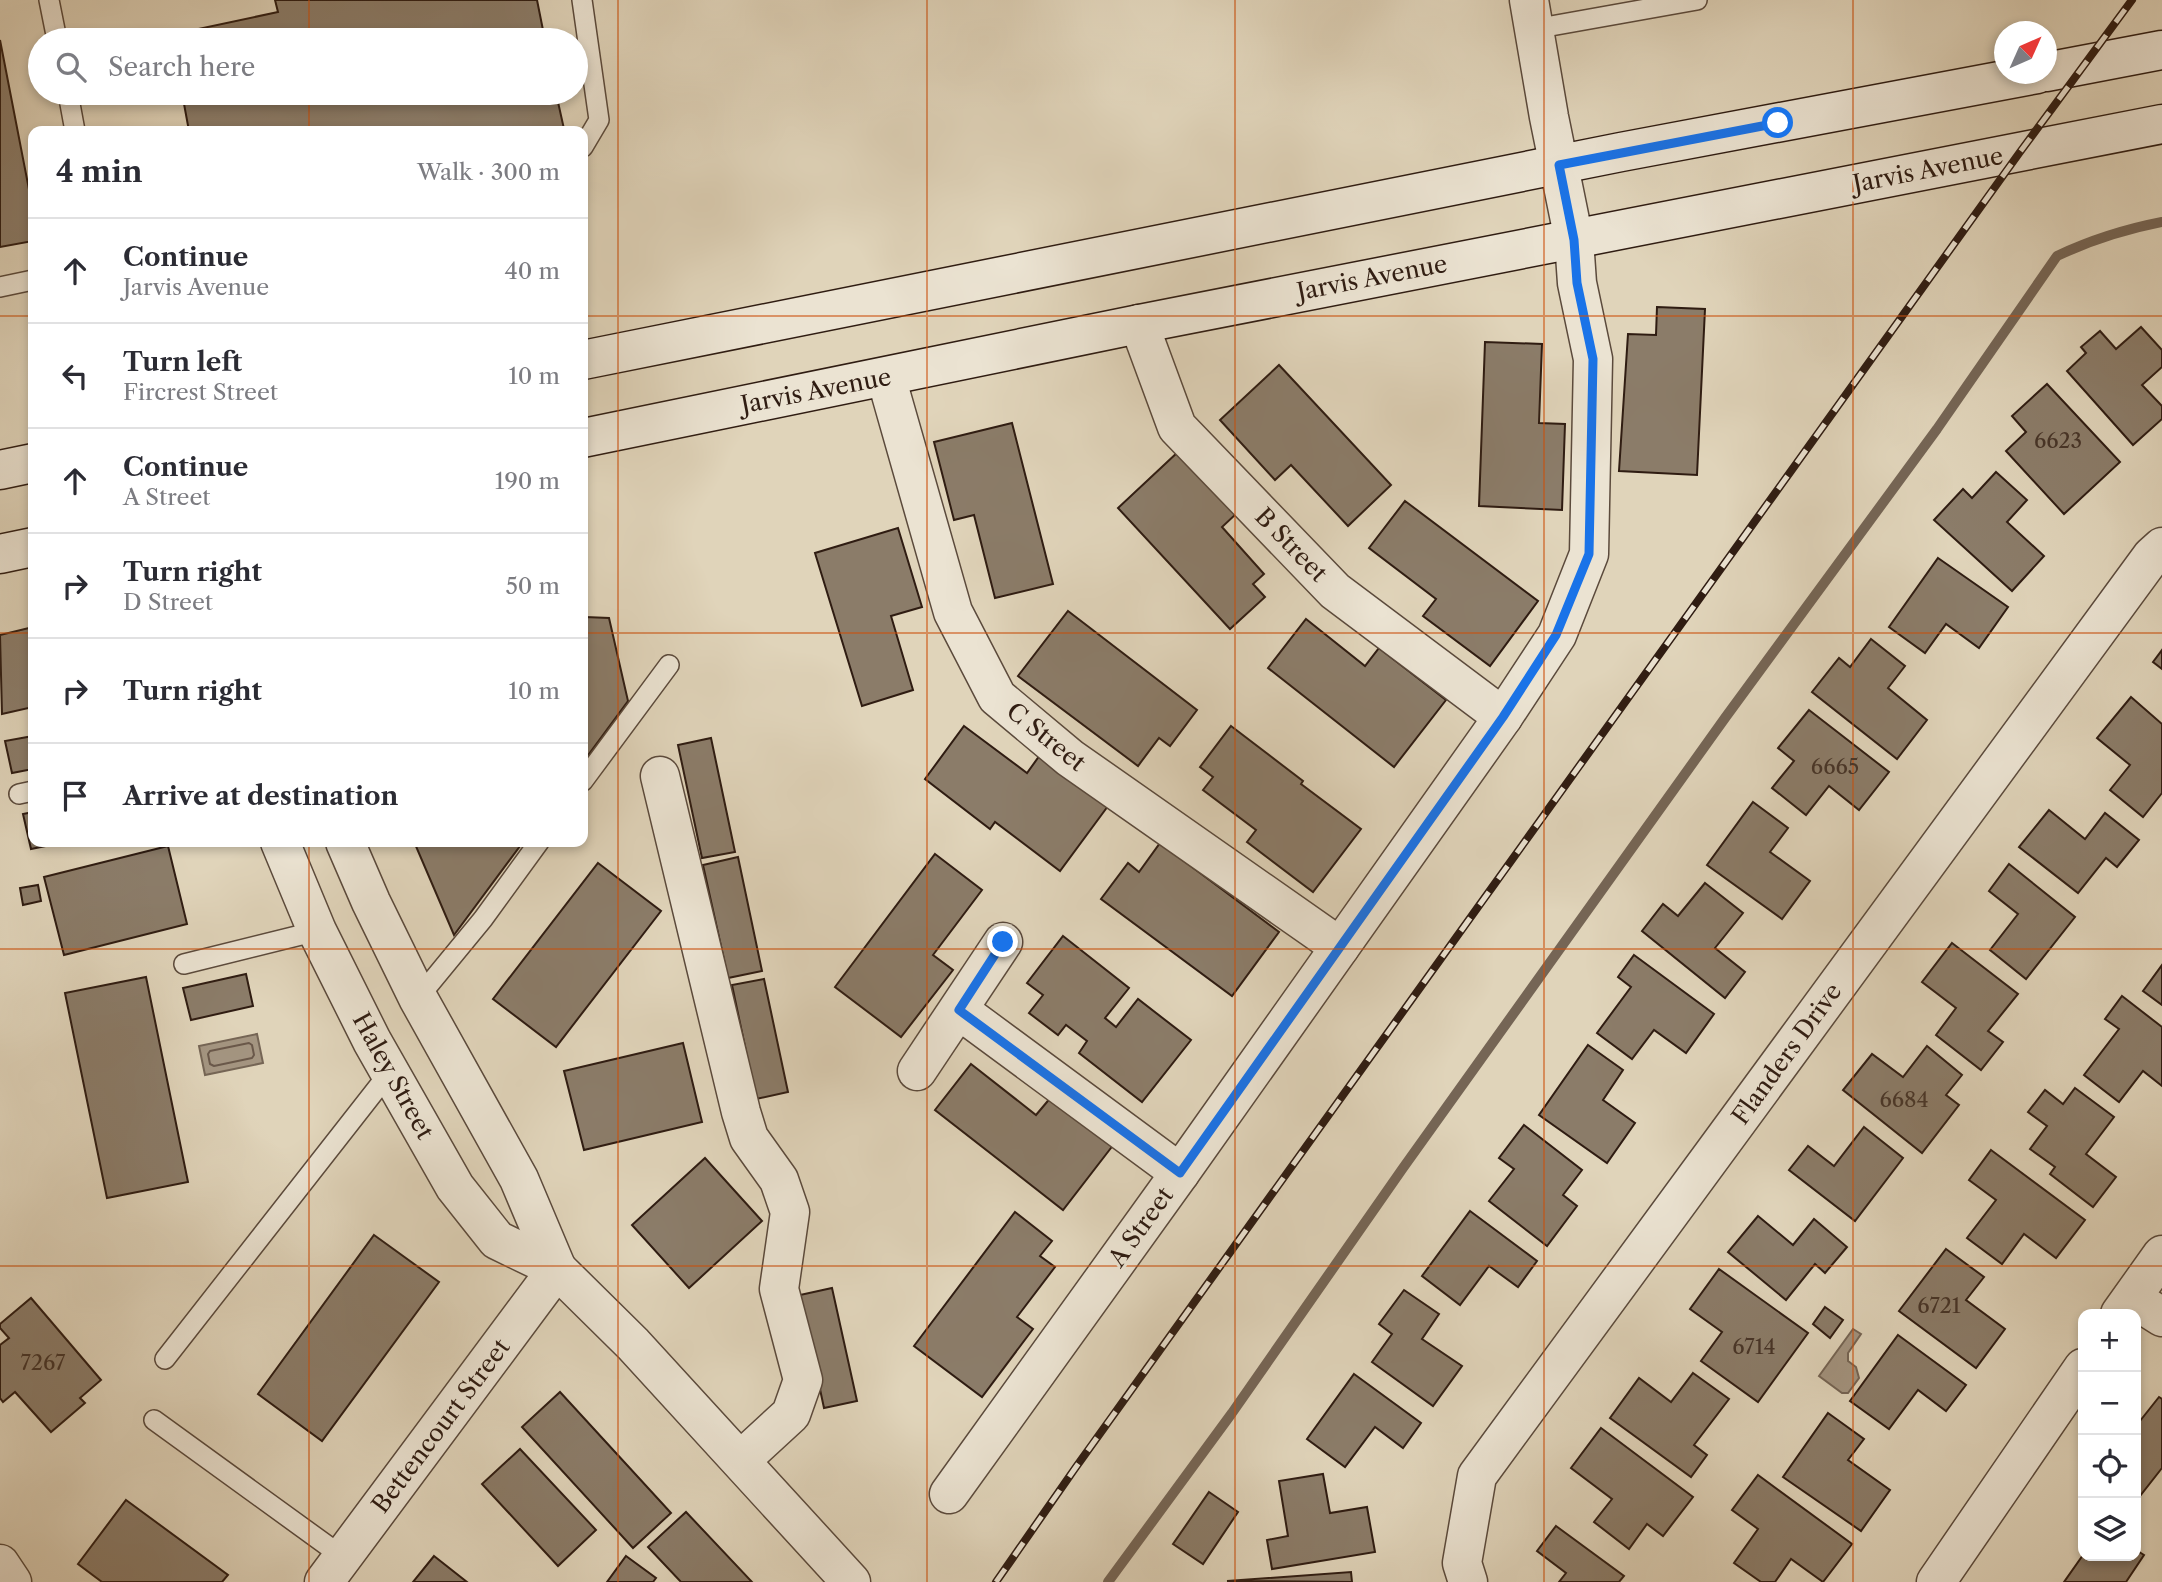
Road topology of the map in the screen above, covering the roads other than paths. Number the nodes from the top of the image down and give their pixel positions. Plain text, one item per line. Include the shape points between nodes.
1 (49, 0) edge
2 (582, 0) edge
3 (1697, 0) edge
4 (1531, 15) edge
5 (55, 28) edge
6 (586, 28) edge
7 (588, 42) edge
8 (2162, 50) edge
9 (2057, 70) edge
10 (1994, 82) edge
11 (70, 105) edge
12 (2162, 124) edge
13 (74, 126) edge
14 (588, 139) edge
15 (1559, 165) junction
16 (1574, 240) junction
17 (28, 281) edge
18 (0, 287) edge
19 (1139, 324) junction
20 (588, 359) edge
21 (886, 377) junction
22 (588, 437) edge
23 (28, 464) edge
24 (0, 470) edge
25 (2162, 547) edge
26 (28, 548) edge
27 (0, 554) edge
28 (669, 665) dead end
29 (1503, 717) junction
30 (588, 775) edge
31 (660, 776) dead end
32 (282, 847) edge
33 (347, 847) edge
34 (535, 847) edge
35 (317, 930) junction
36 (1003, 942) dead end
37 (1340, 947) junction
38 (184, 964) dead end
39 (418, 998) junction
40 (959, 1010) junction
41 (917, 1071) dead end
42 (389, 1073) junction
43 (1180, 1173) junction
44 (2162, 1255) edge
45 (557, 1269) junction
46 (2138, 1309) edge
47 (165, 1359) dead end
48 (2080, 1372) edge
49 (154, 1420) dead end
50 (741, 1460) junction
51 (948, 1494) dead end
52 (0, 1564) edge
53 (334, 1570) edge
54 (12, 1582) edge
55 (851, 1582) edge
56 (1468, 1582) edge
57 (1936, 1582) edge

1 - 5 lane
2 - 6 lane
3 - 4 lane
4 - 15 street, A Street
7 - 14 lane via 599,120
8 - 9 street
10 - 15 street
11 - 13 lane
12 - 16 street, Jarvis Avenue
15 - 16 street, A Street
15 - 20 street
16 - 19 street, Jarvis Avenue
16 - 29 street, A Street via 1577,283 1593,359 1589,554 1556,635
17 - 18 lane
19 - 21 street, Jarvis Avenue
19 - 29 street, B Street via 1177,427 1335,591
21 - 22 street, Jarvis Avenue
21 - 37 street, C Street via 953,612 997,697 1070,758
23 - 24 street
25 - 56 street, Flanders Drive via 1477,1476 1462,1563
26 - 27 street
28 - 30 lane
29 - 37 street, A Street
31 - 50 street via 748,1138 779,1180 790,1212 779,1289 803,1380 791,1414
32 - 35 street, Haley Street
33 - 39 street, Haley Street
34 - 39 lane
35 - 38 lane
35 - 42 street, Haley Street
36 - 40 street
37 - 43 street, A Street
39 - 45 street, Haley Street via 519,1179
40 - 41 street
40 - 43 street
42 - 45 street, Haley Street via 455,1187 497,1240
42 - 47 lane
43 - 51 street, A Street
44 - 46 street
45 - 50 street, Haley Street
45 - 53 street, Bettencourt Street
48 - 57 street
49 - 53 lane
50 - 55 street, Haley Street
52 - 54 street

